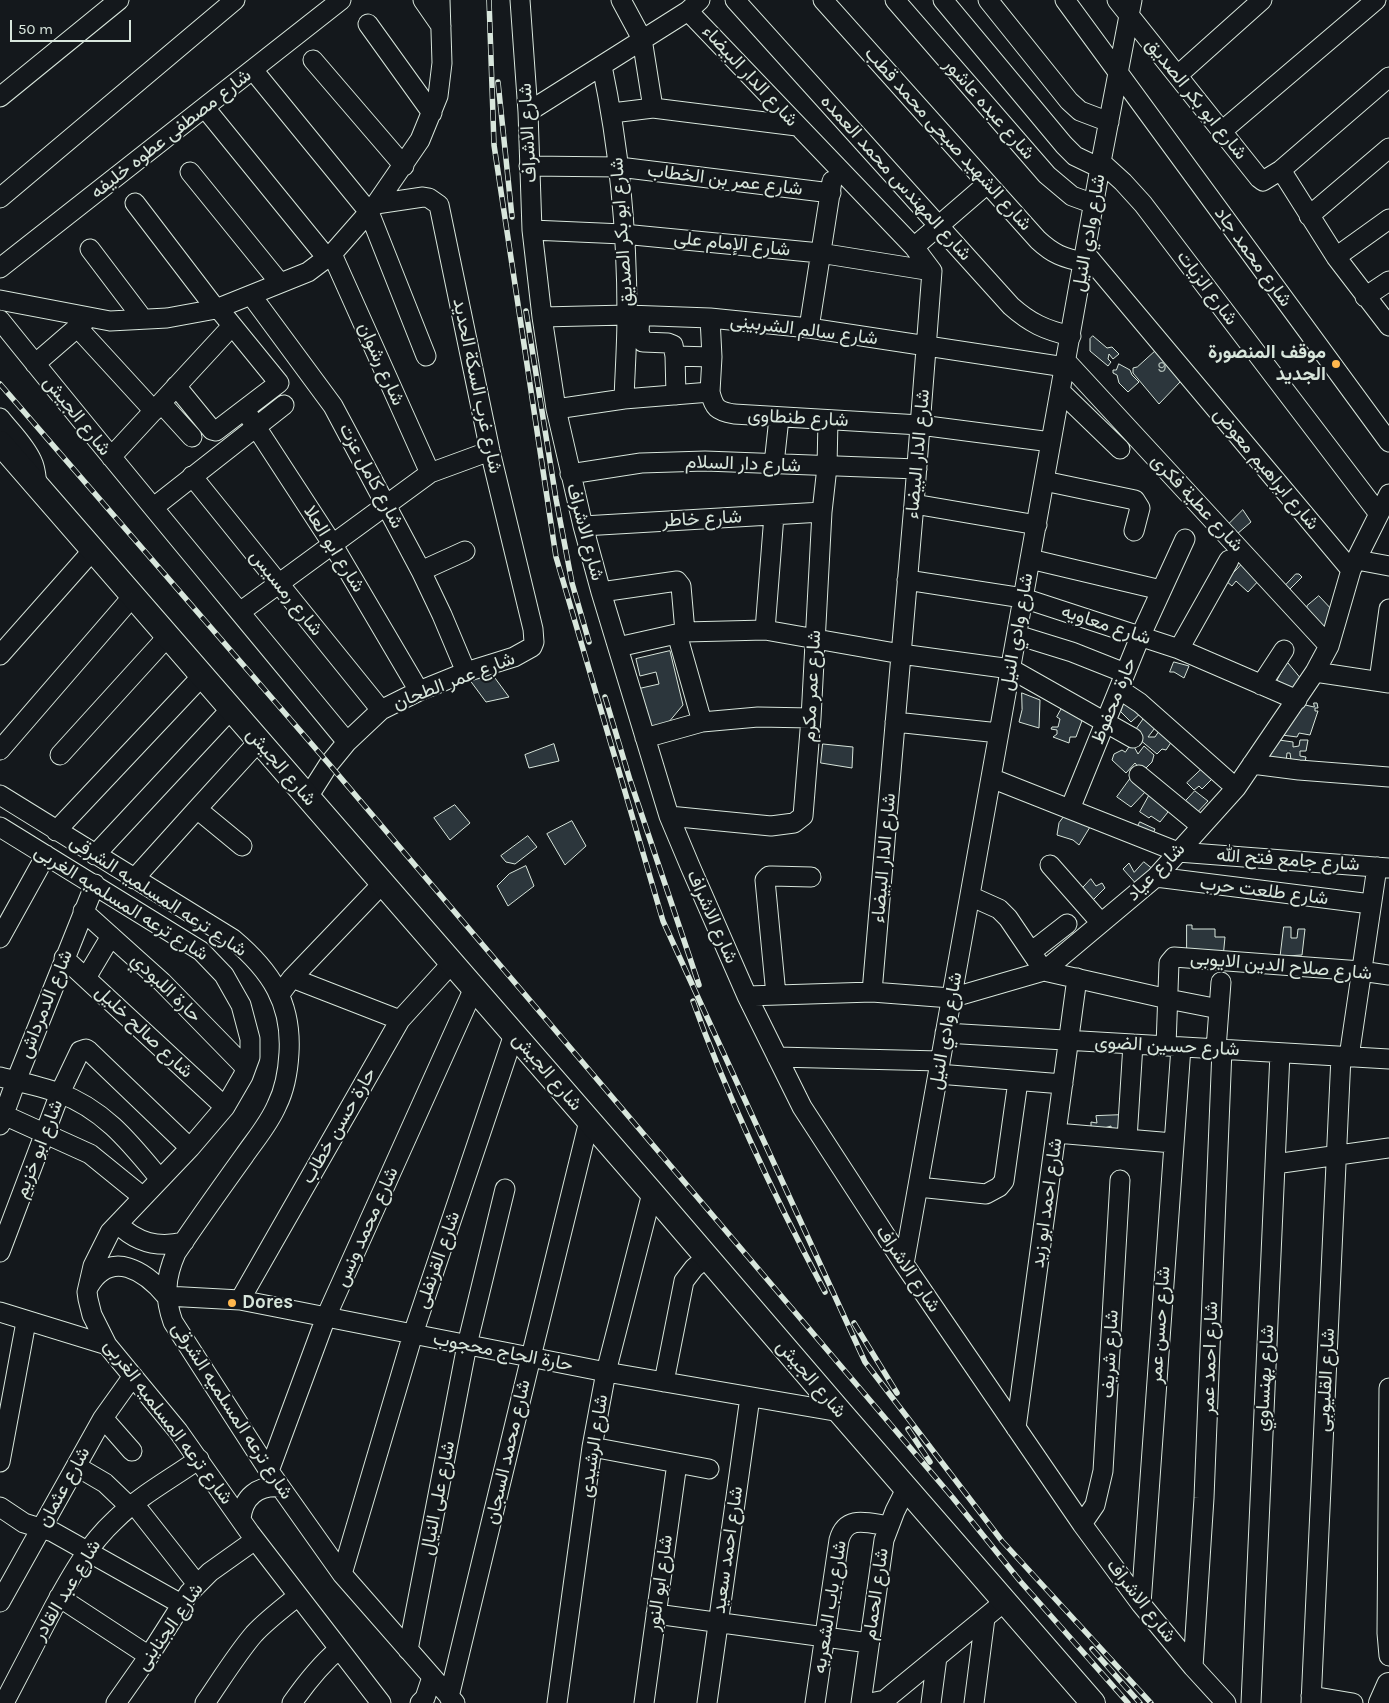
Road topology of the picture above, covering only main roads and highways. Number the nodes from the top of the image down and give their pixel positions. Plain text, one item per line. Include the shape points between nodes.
1 (0, 443) edge
2 (1389, 1685) edge
3 (1093, 1703) edge
4 (1381, 1703) edge

1 - 3 main road, شارع الجيش
2 - 4 main road

